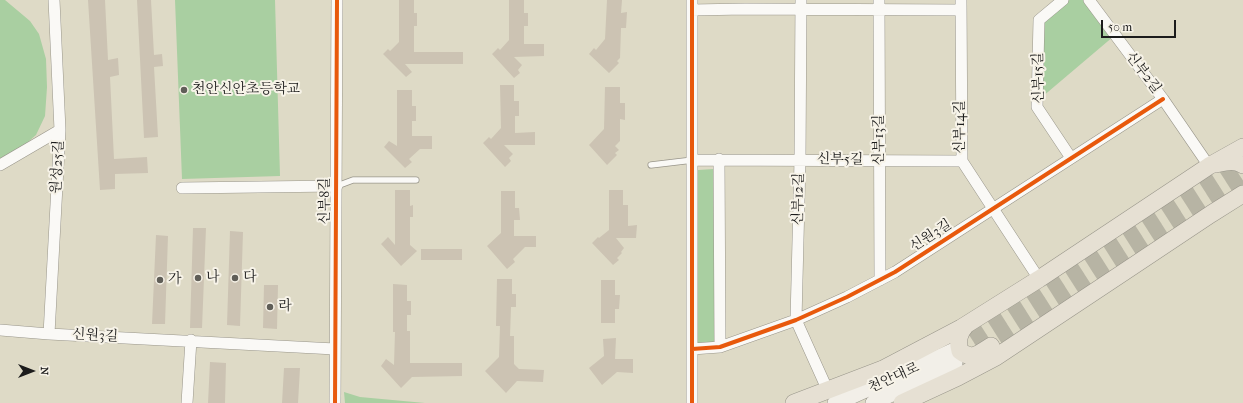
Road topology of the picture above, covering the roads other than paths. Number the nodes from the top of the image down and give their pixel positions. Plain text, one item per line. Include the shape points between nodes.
1 (54, 0) edge
2 (338, 0) edge
3 (1063, 0) edge
4 (1089, 0) edge
5 (745, 4) edge
6 (692, 5) edge
7 (801, 5) edge
8 (880, 5) edge
9 (961, 5) edge
10 (1163, 99) junction
11 (60, 130) junction
12 (1243, 147) edge
13 (1071, 158) junction
14 (719, 159) junction
15 (693, 160) junction
16 (800, 160) junction
17 (880, 161) junction
18 (962, 161) junction
19 (0, 164) edge
20 (651, 165) dead end
21 (1243, 165) edge
22 (1209, 166) junction
23 (416, 180) dead end
24 (337, 186) junction
25 (182, 188) dead end
26 (1241, 194) edge
27 (993, 208) junction
28 (1039, 279) junction
29 (880, 280) junction
30 (1104, 285) junction
31 (796, 320) junction
32 (966, 325) junction
33 (0, 330) edge
34 (49, 334) junction
35 (191, 340) junction
36 (720, 347) junction
37 (335, 349) junction
38 (692, 349) junction
39 (831, 397) edge
40 (187, 403) edge
41 (335, 403) edge
42 (692, 403) edge
43 (794, 403) edge
44 (873, 403) edge
45 (902, 403) edge

1 - 11 street, 원성25길
2 - 24 street, 신부8길
3 - 13 street, 신부15길 via 1039,20 1037,107
4 - 10 street, 신부2길
5 - 6 street
5 - 7 street
6 - 15 street
7 - 8 street
7 - 16 street, 신부12길
8 - 9 street
8 - 17 street, 신부13길
9 - 18 street, 신부14길
10 - 13 street, 신원3길
10 - 22 street, 신부2길
11 - 19 street
11 - 34 street, 원성25길
12 - 22 main road
13 - 27 street, 신원3길
14 - 15 street, 신부5길
14 - 16 street, 신부5길
14 - 36 street
15 - 20 lane
15 - 38 street
16 - 17 street, 신부5길
16 - 31 street, 신부12길
17 - 18 street, 신부5길
17 - 29 street, 신부13길
18 - 27 street, 신부14길
21 - 22 main road via 1228,161
22 - 28 main road
23 - 24 lane via 353,180
24 - 25 street
24 - 37 street, 신부8길
26 - 30 main road
27 - 28 street, 신부14길
27 - 29 street, 신원3길
28 - 32 main road
29 - 31 street, 신원3길
30 - 32 main road via 972,356 964,354 959,348 959,336
30 - 45 main road via 996,357
31 - 36 street, 신원3길
31 - 39 street, 신부12길
32 - 39 main road
33 - 34 street, 신원3길
34 - 35 street, 신원3길
35 - 37 street, 신원3길
35 - 40 street
36 - 38 street, 신원3길
37 - 41 street, 신부8길
38 - 42 street
39 - 43 main road
39 - 44 main road, 천안대로 via 854,396 953,357 942,370

